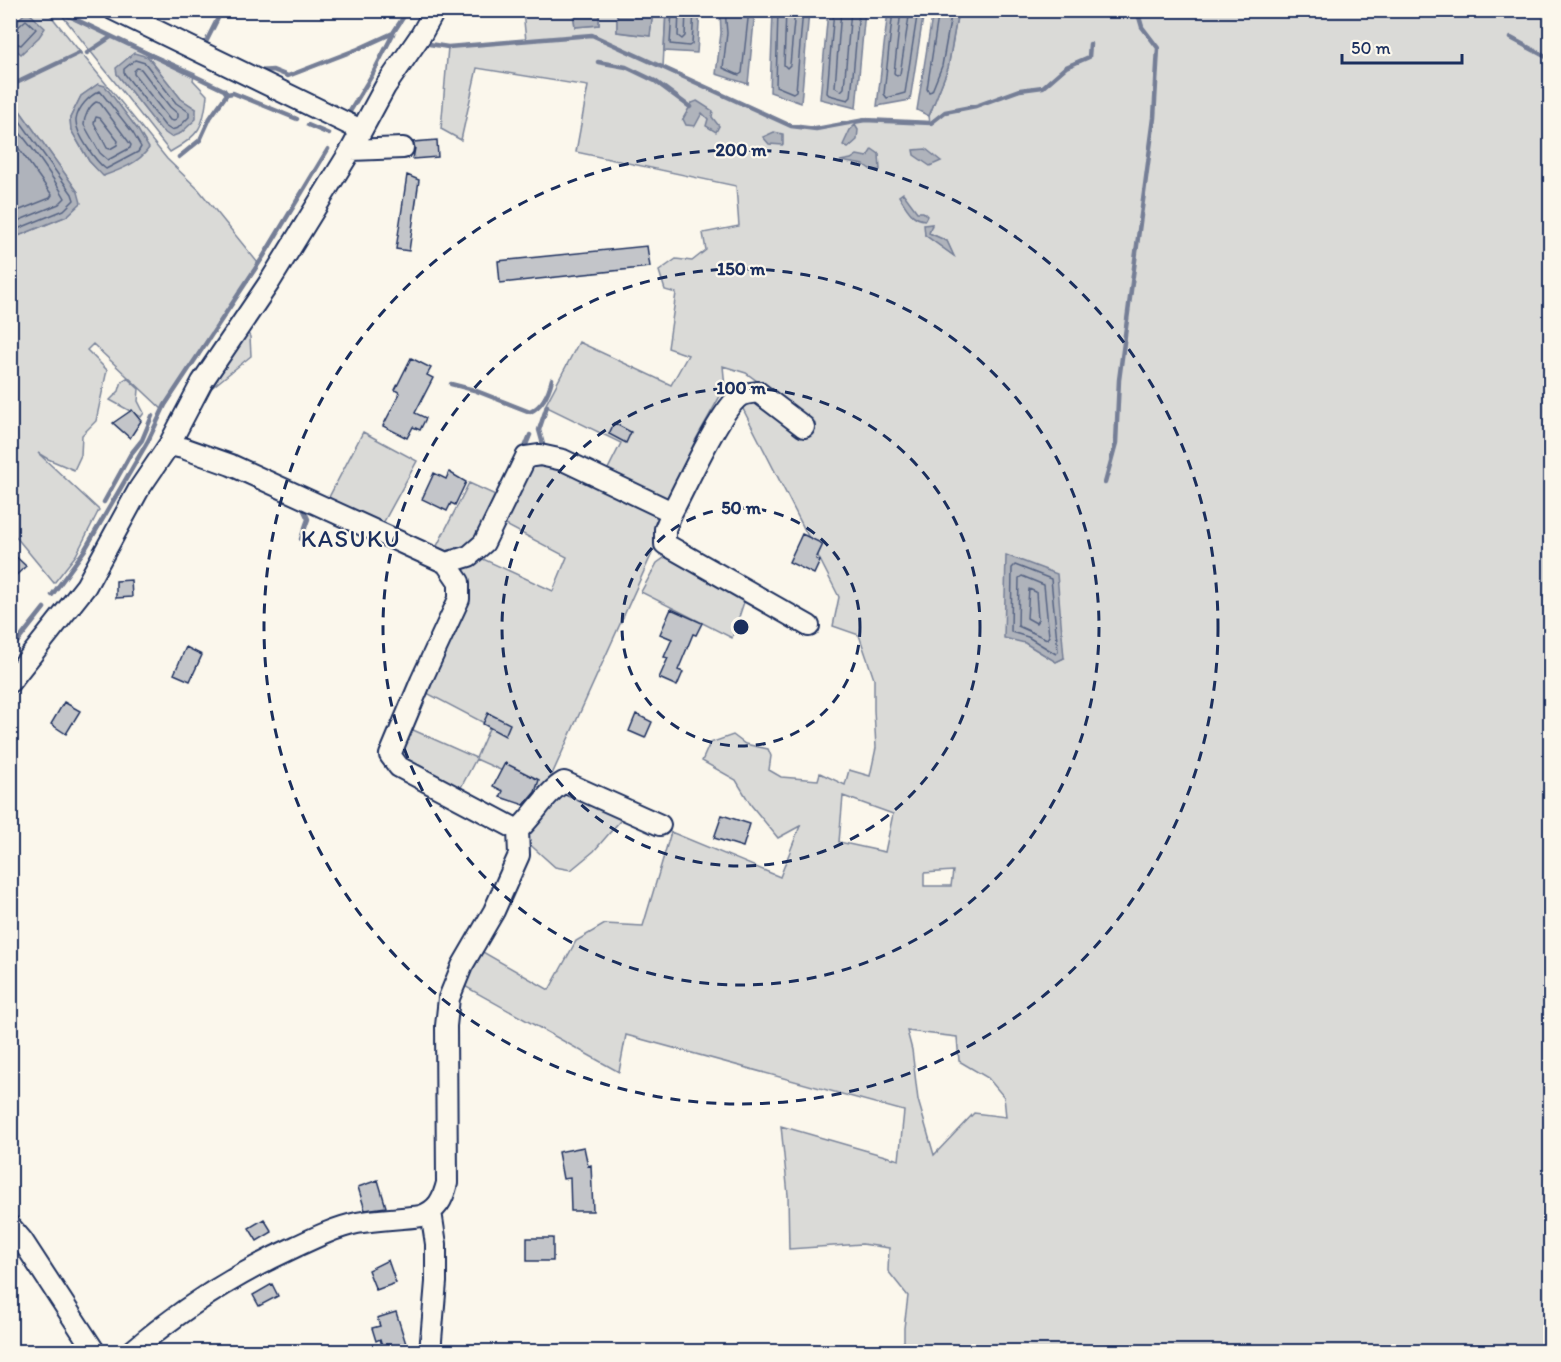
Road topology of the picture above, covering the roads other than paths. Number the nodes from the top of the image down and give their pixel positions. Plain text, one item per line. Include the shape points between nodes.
1 (114, 10) edge
2 (435, 10) edge
3 (362, 130) junction
4 (403, 147) dead end
5 (351, 150) junction
6 (804, 427) dead end
7 (169, 445) junction
8 (672, 512) junction
9 (446, 563) junction
10 (809, 626) dead end
11 (10, 682) edge
12 (660, 825) dead end
13 (518, 830) junction
14 (431, 1212) junction
15 (10, 1226) edge
16 (95, 1352) edge
17 (131, 1352) edge
18 (430, 1352) edge

1 - 3 street
2 - 3 street
3 - 5 street
4 - 5 street
5 - 7 street via 202,382
6 - 8 street via 758,392 742,395 711,437
7 - 9 street via 231,465
7 - 11 street via 139,489 86,586
8 - 9 street via 563,460 540,455 526,457 484,543 469,556
8 - 10 street via 665,529 665,544
9 - 13 street via 459,582 459,599 390,755 399,767
12 - 13 street via 564,782 553,788
13 - 14 street via 519,855 449,998 447,1183 442,1200
14 - 17 street via 356,1223 290,1249 196,1300
14 - 18 street via 436,1282
15 - 16 street

